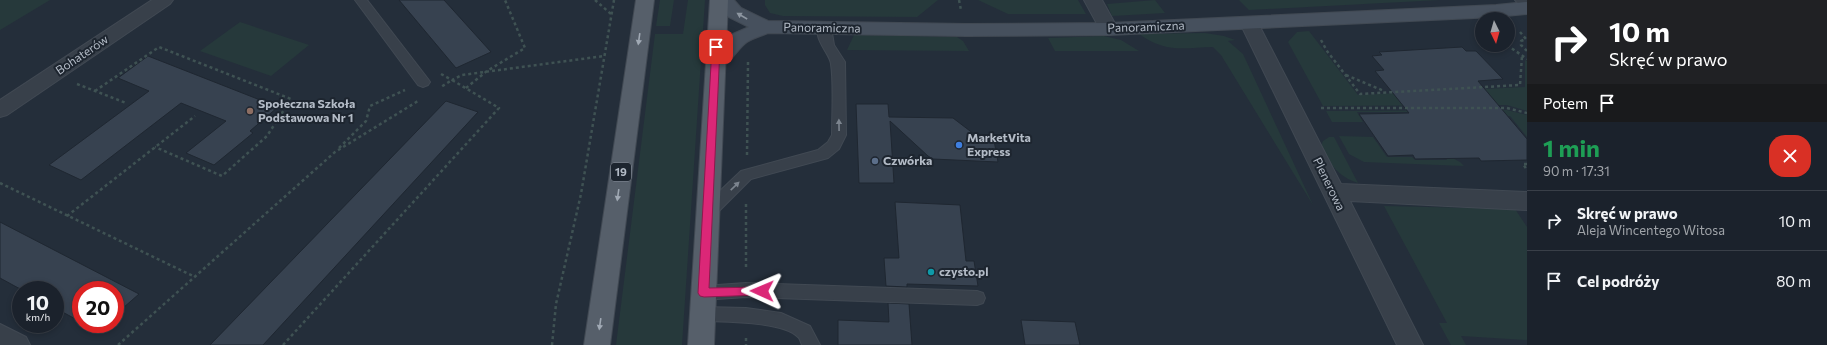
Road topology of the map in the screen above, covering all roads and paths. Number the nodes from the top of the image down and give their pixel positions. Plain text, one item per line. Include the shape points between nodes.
1 (164, 0) edge
2 (361, 0) edge
3 (505, 0) edge
4 (595, 0) edge
5 (614, 0) edge
6 (645, 0) edge
7 (719, 0) edge
8 (724, 0) edge
9 (1093, 0) edge
10 (1524, 0) edge
11 (1527, 2) edge
12 (1527, 8) edge
13 (611, 14) junction
14 (1249, 23) junction
15 (765, 27) junction
16 (825, 28) junction
17 (1109, 29) junction
18 (1520, 32) dead end
19 (1320, 37) dead end
20 (1515, 51) edge
21 (1527, 51) edge
22 (604, 56) junction
23 (1522, 56) junction
24 (1527, 59) edge
25 (716, 62) junction
26 (487, 71) junction
27 (1346, 75) junction
28 (452, 80) junction
29 (423, 82) junction
30 (74, 83) dead end
31 (439, 88) dead end
32 (466, 88) junction
33 (95, 91) junction
34 (1386, 92) junction
35 (420, 100) dead end
36 (126, 103) dead end
37 (1321, 108) dead end
38 (0, 110) edge
39 (1527, 113) edge
40 (195, 116) dead end
41 (155, 147) junction
42 (335, 152) junction
43 (1527, 164) edge
44 (1527, 170) edge
45 (0, 183) edge
46 (1333, 192) junction
47 (1527, 201) edge
48 (707, 213) junction
49 (67, 216) junction
50 (195, 277) junction
51 (977, 298) dead end
52 (703, 303) junction
53 (0, 335) edge
54 (17, 345) edge
55 (118, 345) edge
56 (283, 345) edge
57 (552, 345) edge
58 (597, 345) edge
59 (701, 345) edge
60 (811, 345) edge
61 (1410, 345) edge

1 - 38 street, Bohaterów
2 - 29 lane
3 - 26 path via 525,48
4 - 13 path
5 - 13 path
6 -> 58 main road, 19
7 - 25 main road
15 -> 8 street, Panoramiczna via 734,12
9 - 17 street
10 - 11 street
12 - 14 street, Panoramiczna
13 - 22 path
14 - 17 street, Panoramiczna
14 - 46 street, Plenerowa
15 - 16 street, Panoramiczna
15 - 25 street, Panoramiczna via 740,38
16 - 17 street, Panoramiczna
48 -> 16 lane via 746,175 823,154 834,145 839,135 838,62 827,45
18 - 21 path via 1526,39 1521,41 1521,45
19 - 27 path via 1327,51
20 - 23 path
22 - 26 path
22 - 57 path via 581,194 556,304
23 - 24 path
23 - 34 path via 1520,84
25 - 48 main road
26 - 28 path via 462,74
26 - 32 path
27 - 34 path
27 - 34 path via 1360,94
28 - 29 path via 441,74
28 - 31 path
28 - 32 path
29 - 42 path via 370,106 366,121
30 - 33 path
32 - 56 path via 499,108
33 - 36 path
33 - 41 path via 159,46 291,99 267,136 222,176
35 - 42 path
37 - 39 path via 1507,108
40 - 41 path
41 - 49 path
42 - 50 path
43 - 44 path via 1523,164
45 - 49 path
46 - 47 street
46 - 61 street, Plenerowa
48 - 52 main road
49 - 50 path
50 - 55 path
51 - 52 lane via 746,290
52 - 59 main road
52 - 60 lane via 746,315 781,320 804,331
53 - 54 street

